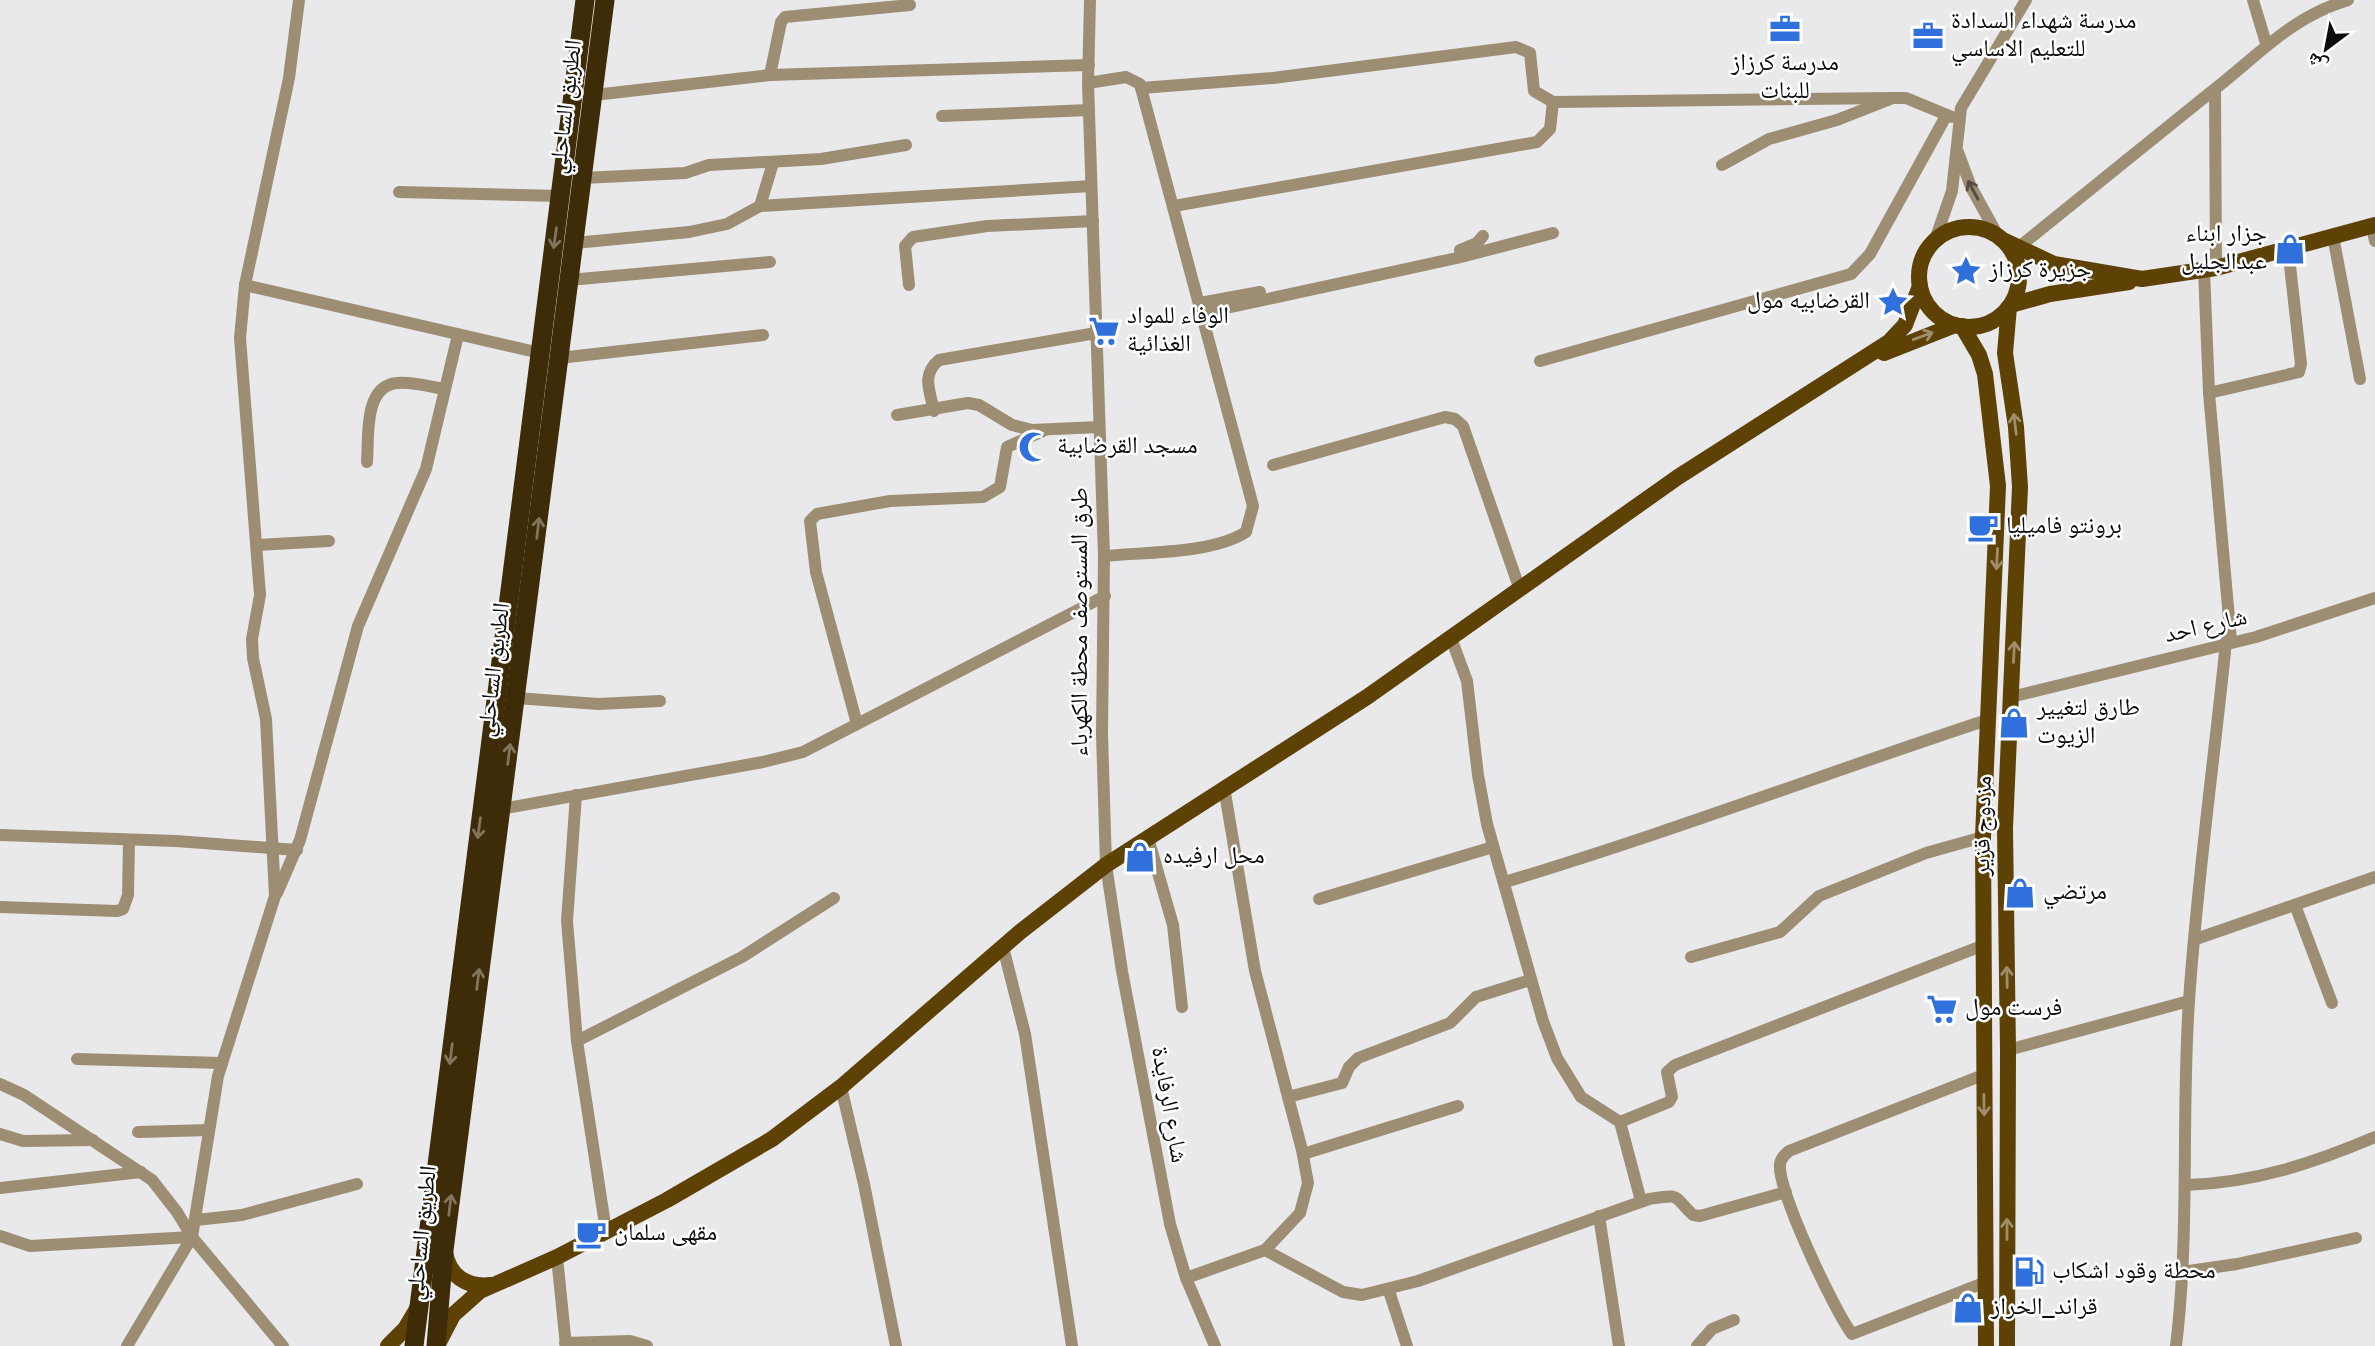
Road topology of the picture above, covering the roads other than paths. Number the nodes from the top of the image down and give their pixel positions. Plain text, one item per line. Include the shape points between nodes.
1 (299, 0) edge
2 (584, 0) edge
3 (606, 0) edge
4 (1090, 0) edge
5 (2026, 0) edge
6 (2253, 0) edge
7 (2348, 0) edge
8 (910, 5) dead end
9 (2266, 43) junction
10 (1089, 65) junction
11 (770, 75) junction
12 (1088, 83) junction
13 (1141, 88) junction
14 (2216, 89) junction
15 (594, 95) junction
16 (1893, 98) junction
17 (1553, 102) junction
18 (1089, 110) junction
19 (942, 116) dead end
20 (1952, 117) junction
21 (1956, 142) junction
22 (906, 145) dead end
23 (773, 163) junction
24 (1722, 165) dead end
25 (583, 178) junction
26 (1091, 187) junction
27 (399, 192) dead end
28 (561, 195) junction
29 (760, 206) junction
30 (1174, 206) junction
31 (1093, 220) junction
32 (2374, 230) edge
33 (1553, 233) dead end
34 (1483, 236) dead end
35 (2333, 236) junction
36 (1935, 240) junction
37 (2007, 241) junction
38 (575, 243) junction
39 (2288, 248) junction
40 (770, 261) dead end
41 (2210, 269) junction
42 (2142, 279) junction
43 (569, 280) junction
44 (246, 285) junction
45 (909, 285) dead end
46 (1920, 286) junction
47 (2010, 306) junction
48 (1202, 308) junction
49 (1959, 325) junction
50 (1096, 333) junction
51 (458, 335) junction
52 (763, 335) dead end
53 (550, 356) junction
54 (1540, 361) dead end
55 (1847, 370) junction
56 (2360, 379) dead end
57 (445, 389) junction
58 (2209, 393) junction
59 (934, 411) junction
60 (897, 415) dead end
61 (1100, 427) junction
62 (1042, 431) junction
63 (367, 462) dead end
64 (1273, 465) dead end
65 (329, 541) dead end
66 (257, 545) junction
67 (1104, 555) junction
68 (1520, 590) junction
69 (1105, 596) junction
70 (2375, 598) edge
71 (1451, 639) junction
72 (2228, 642) junction
73 (2011, 697) junction
74 (516, 698) junction
75 (660, 701) dead end
76 (1987, 720) junction
77 (858, 724) junction
78 (1986, 752) junction
79 (2007, 752) junction
80 (1224, 787) junction
81 (576, 796) junction
82 (501, 809) junction
83 (0, 835) edge
84 (1983, 836) junction
85 (1148, 838) junction
86 (129, 840) junction
87 (275, 846) junction
88 (1493, 847) junction
89 (297, 850) junction
90 (1106, 866) junction
91 (2375, 877) edge
92 (1505, 882) junction
93 (275, 896) junction
94 (834, 898) dead end
95 (1319, 899) dead end
96 (2295, 905) junction
97 (0, 908) edge
98 (2196, 939) junction
99 (1984, 945) junction
100 (1003, 947) junction
101 (1691, 957) dead end
102 (1530, 980) junction
103 (2189, 1001) junction
104 (2332, 1003) dead end
105 (1182, 1007) dead end
106 (577, 1041) junction
107 (2008, 1050) junction
108 (77, 1059) dead end
109 (222, 1062) junction
110 (1983, 1075) junction
111 (0, 1084) edge
112 (841, 1087) junction
113 (1288, 1097) junction
114 (1458, 1106) dead end
115 (1620, 1122) junction
116 (209, 1130) junction
117 (138, 1132) dead end
118 (0, 1134) edge
119 (2375, 1137) edge
120 (93, 1140) junction
121 (1303, 1154) junction
122 (141, 1172) junction
123 (357, 1184) dead end
124 (2186, 1185) junction
125 (0, 1188) edge
126 (1786, 1192) junction
127 (1641, 1201) junction
128 (1599, 1216) junction
129 (196, 1220) junction
130 (606, 1231) junction
131 (0, 1236) edge
132 (192, 1237) junction
133 (2356, 1238) dead end
134 (444, 1250) junction
135 (1265, 1250) junction
136 (557, 1256) junction
137 (2182, 1272) junction
138 (1186, 1278) junction
139 (1986, 1282) junction
140 (491, 1285) junction
141 (1389, 1291) junction
142 (419, 1305) junction
143 (1734, 1320) dead end
144 (565, 1344) edge
145 (127, 1346) edge
146 (283, 1346) edge
147 (388, 1346) edge
148 (414, 1346) edge
149 (437, 1346) edge
150 (648, 1346) edge
151 (896, 1346) edge
152 (1072, 1346) edge
153 (1215, 1346) edge
154 (1407, 1346) edge
155 (1619, 1346) edge
156 (1697, 1346) edge
157 (1986, 1346) edge
158 (2007, 1346) edge
159 (2176, 1346) edge

1 - 44 street via 289,78
2 - 28 highway, الطريق الساحلي
3 - 15 highway, الطريق الساحلي
4 - 10 street, طرق المستوصف محطة الكهرباء
5 - 20 street
6 - 9 street
7 - 9 street via 2292,25
8 - 11 street via 785,17
9 - 14 street
10 - 11 street
10 - 12 street, طرق المستوصف محطة الكهرباء
11 - 15 street
12 - 13 street via 1126,77
12 - 18 street, طرق المستوصف محطة الكهرباء
13 - 17 street via 1273,78 1516,47 1530,53 1534,91
13 - 30 street
14 - 37 street
14 - 41 street
15 - 25 highway, الطريق الساحلي
16 - 17 street
16 - 20 street via 1906,97
16 - 24 street via 1769,139
17 - 30 street via 1550,129 1537,142
18 - 19 street
18 - 26 street, طرق المستوصف محطة الكهرباء
20 - 21 street
20 - 54 street via 1870,254 1851,274
21 - 36 street via 1952,191
37 -> 21 street via 1963,169
22 - 23 street
23 - 25 street via 709,166 641,177
23 - 29 street
25 - 38 highway, الطريق الساحلي
26 - 29 street
26 - 31 street, طرق المستوصف محطة الكهرباء
27 - 28 street
28 -> 53 highway, الطريق الساحلي
29 - 38 street via 727,224 689,232
30 - 48 street
31 - 45 street via 988,226 913,237 905,246
31 - 50 street, طرق المستوصف محطة الكهرباء
32 - 35 main road
33 - 48 street via 1457,258
34 - 48 street via 1471,246 1445,254
35 - 39 main road
35 - 56 street
36 - 37 main road via 1961,227 1980,228
36 - 46 main road via 1923,257
37 - 42 main road via 2075,270
37 - 47 main road via 2019,272
38 - 43 highway, الطريق الساحلي
39 - 41 main road
39 - 58 street via 2299,372
40 - 43 street
41 - 42 main road
41 - 58 street
42 - 47 main road via 2050,294
43 - 53 highway, الطريق الساحلي
44 - 51 street
44 - 66 street via 240,338
46 - 49 main road via 1935,313
46 - 55 main road via 1901,331
47 - 49 main road via 1993,321
73 -> 47 main road, مزدوج قزير via 2020,487 2005,353
48 - 67 street via 1248,482 1251,523 1246,532 1223,541
55 -> 49 main road
49 -> 76 main road, مزدوج قزير via 1979,355 1985,374 1998,486
50 - 59 street via 939,360 926,377
50 - 61 street, طرق المستوصف محطة الكهرباء
51 - 53 street
51 - 57 street
52 - 53 street
74 -> 53 highway, الطريق الساحلي
53 -> 142 highway, الطريق الساحلي
55 - 68 main road via 1678,477
57 - 63 street via 396,383 384,388 372,401
57 - 89 street via 417,494 358,626
58 - 72 street
59 - 60 street
59 - 62 street via 979,405 1012,425
61 - 62 street
61 - 67 street, طرق المستوصف محطة الكهرباء
62 - 77 street via 1007,447 1000,487 984,497 890,502 817,514 810,521 816,572
64 - 68 street via 1446,417 1455,419 1464,426
65 - 66 street
66 - 87 street via 260,595 253,658 266,719
67 - 69 street, طرق المستوصف محطة الكهرباء
68 - 71 main road
69 - 77 street
69 - 90 street, طرق المستوصف محطة الكهرباء via 1102,734
70 - 72 street, شارع احد
71 - 80 main road
71 - 88 street via 1467,681 1478,775
72 - 73 street, شارع احد
72 - 98 street via 2210,774
73 - 79 main road, مزدوج قزير
74 - 75 street via 598,704
82 -> 74 highway, الطريق الساحلي
76 - 78 main road, مزدوج قزير
76 - 92 street via 1666,833
77 - 81 street via 785,757
78 - 79 main road
78 - 84 main road, مزدوج قزير
107 -> 79 main road, مزدوج قزير
80 - 85 main road
80 - 113 street via 1255,971
81 - 82 street
81 - 106 street via 568,921
134 -> 82 highway, الطريق الساحلي
83 - 86 street
84 - 99 main road, مزدوج قزير
84 - 101 street via 1926,853 1819,896 1780,932
85 - 90 main road
85 - 105 street via 1173,925
86 - 87 street
86 - 97 street via 128,895 123,909
87 - 89 street
87 - 93 street
88 - 92 street
88 - 95 street
89 - 93 street
90 - 100 main road
90 - 138 street, شارع الرفايدة via 1159,1175
91 - 96 street
92 - 102 street
93 - 109 street
94 - 106 street via 742,957
96 - 98 street
96 - 104 street
98 - 103 street
99 - 110 main road, مزدوج قزير
99 - 115 street via 1675,1065 1668,1072 1669,1101
100 - 112 main road
100 - 152 street via 1025,1034
102 - 113 street via 1476,997 1450,1023 1358,1058 1342,1083
102 - 115 street via 1557,1058 1571,1082 1593,1107
103 - 107 street
103 - 124 street
106 - 130 street
158 -> 107 main road, مزدوج قزير
108 - 109 street
109 - 116 street
110 - 126 street via 1789,1151 1780,1166
110 -> 139 main road, مزدوج قزير
111 - 120 street
112 - 130 main road via 743,1157
112 - 151 street
113 - 121 street
114 - 121 street
115 - 127 street
116 - 117 street
116 - 129 street
118 - 120 street via 23,1141
119 - 124 street via 2290,1171
120 - 122 street
121 - 135 street via 1306,1197 1291,1225
122 - 125 street
122 - 132 street via 177,1212
123 - 129 street via 242,1215
124 - 137 street
126 - 127 street via 1700,1216 1671,1196
126 - 139 street via 1852,1334
127 - 128 street
128 - 141 street
128 - 155 street
129 - 132 street
130 - 136 main road
131 - 132 street via 30,1246
132 - 145 street
132 - 146 street
133 - 137 street
134 - 140 main road via 451,1271 462,1281
134 - 149 highway, الطريق الساحلي
135 - 138 street
135 - 141 street via 1343,1292
136 - 140 main road
136 - 144 street
137 - 159 street
138 - 153 street, شارع الرفايدة
139 - 157 main road, مزدوج قزير
140 - 149 main road via 453,1315
141 - 154 street
142 - 147 main road
142 - 148 highway, الطريق الساحلي
143 - 156 street via 1712,1329
144 - 150 street via 630,1341

